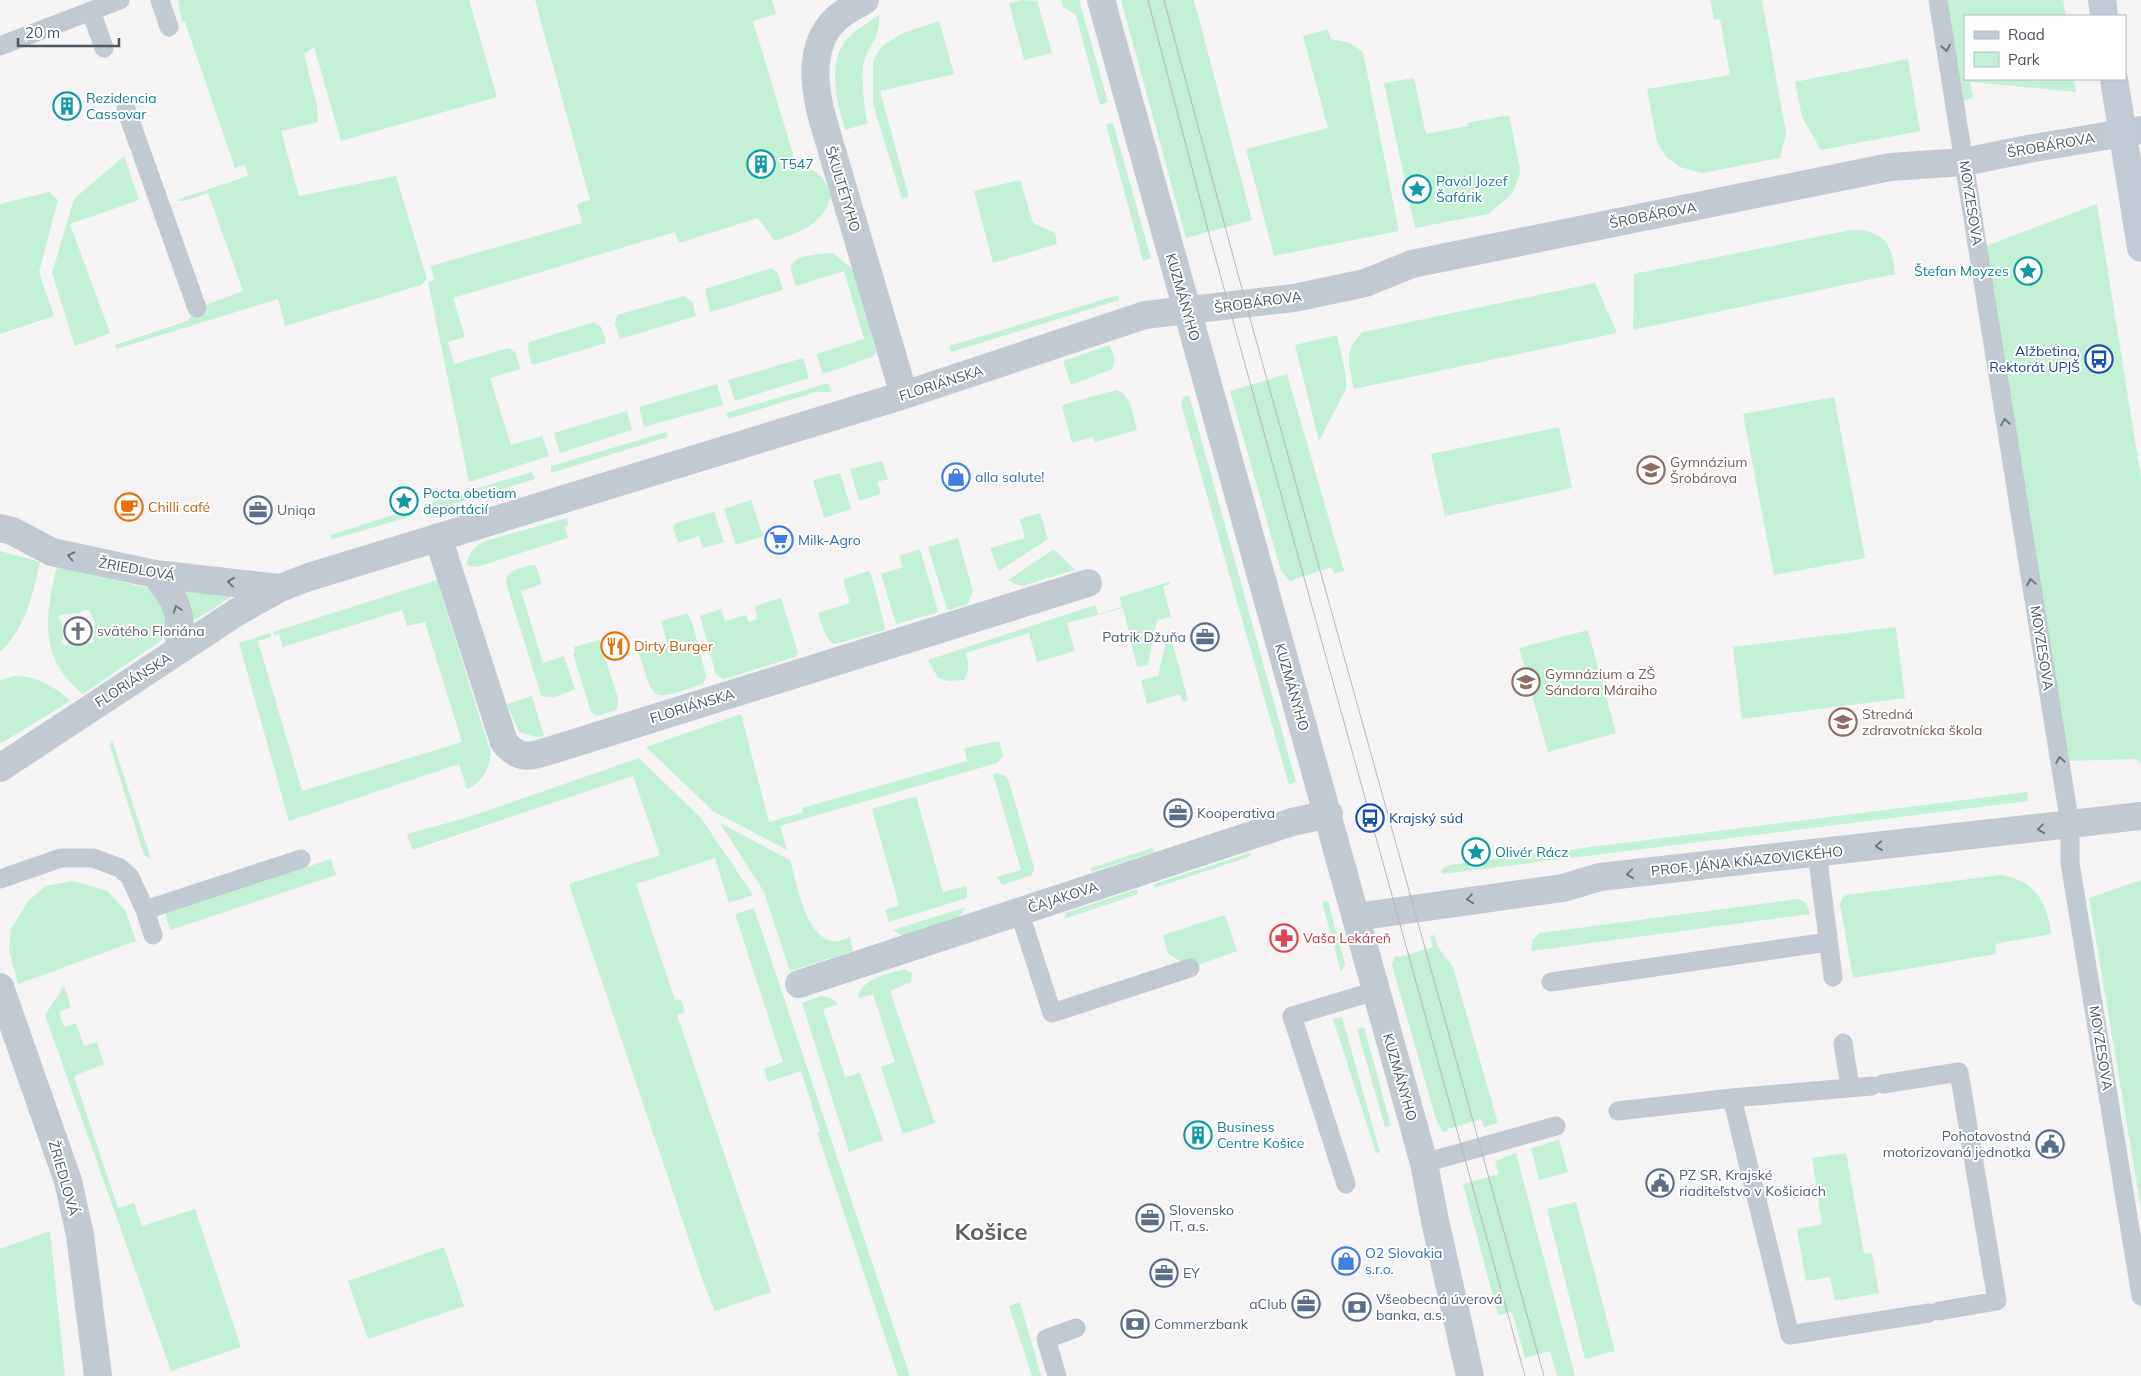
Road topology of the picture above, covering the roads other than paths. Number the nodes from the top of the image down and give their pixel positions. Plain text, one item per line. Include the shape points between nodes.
1 (120, 0) edge
2 (160, 0) edge
3 (865, 0) edge
4 (1101, 0) edge
5 (1938, 0) edge
6 (2102, 0) edge
7 (91, 11) junction
8 (2104, 15) edge
9 (169, 27) dead end
10 (0, 46) edge
11 (104, 48) dead end
12 (2114, 80) edge
13 (126, 109) dead end
14 (2132, 131) edge
15 (1964, 162) junction
16 (2141, 248) edge
17 (197, 308) dead end
18 (1187, 311) junction
19 (904, 395) junction
20 (0, 528) edge
21 (438, 537) junction
22 (155, 574) junction
23 (1088, 582) dead end
24 (280, 588) junction
25 (179, 650) junction
26 (0, 768) edge
27 (1329, 814) junction
28 (2141, 816) edge
29 (2070, 825) junction
30 (1817, 853) junction
31 (301, 859) dead end
32 (0, 879) edge
33 (145, 910) junction
34 (1019, 911) junction
35 (1356, 917) junction
36 (153, 935) dead end
37 (1828, 942) junction
38 (1190, 968) dead end
39 (1832, 976) dead end
40 (1551, 982) dead end
41 (799, 984) dead end
42 (0, 987) edge
43 (1375, 991) junction
44 (1843, 1043) dead end
45 (1850, 1087) junction
46 (1732, 1098) junction
47 (1618, 1111) dead end
48 (1556, 1126) dead end
49 (1424, 1163) junction
50 (1346, 1184) dead end
51 (2141, 1296) edge
52 (1076, 1328) dead end
53 (98, 1376) edge
54 (1057, 1376) edge
55 (1470, 1376) edge

1 - 7 lane
2 - 9 lane
3 - 19 street, ŠKULTÉTYHO via 837,18 825,32 819,47 815,85
4 - 18 street, KUZMÁNYHO
5 -> 15 lane, MOYZESOVA
6 - 8 street
7 - 10 lane
7 - 11 lane
12 - 14 street
13 - 17 lane
14 - 15 street, ŠROBÁROVA
14 - 16 street
15 - 18 street, ŠROBÁROVA via 1890,167 1412,264 1365,283 1294,298
29 -> 15 lane, MOYZESOVA
18 - 19 street, FLORIÁNSKA via 1145,315
18 - 27 street, KUZMÁNYHO
19 - 21 street, FLORIÁNSKA
22 -> 20 street, ŽRIEDLOVÁ via 52,552
21 - 23 street, FLORIÁNSKA via 504,742 516,754 524,756 552,750
21 - 24 street, FLORIÁNSKA
24 -> 22 street, ŽRIEDLOVÁ
25 -> 22 street via 179,612 174,599
24 - 25 street, FLORIÁNSKA
25 - 26 street, FLORIÁNSKA
27 - 34 street, ČAJAKOVA via 1292,822
27 - 35 street, KUZMÁNYHO
28 - 29 street, PROF. JÁNA KŇAZOVICKÉHO
29 -> 30 street, PROF. JÁNA KŇAZOVICKÉHO
29 - 51 lane, MOYZESOVA via 2070,863
30 -> 35 street, PROF. JÁNA KŇAZOVICKÉHO via 1600,877 1562,888
30 - 37 lane
31 - 33 lane
32 - 33 lane via 61,858 93,858 120,868 130,877
33 - 36 lane
34 - 38 lane via 1052,1012
34 - 41 street, ČAJAKOVA
35 - 43 street, KUZMÁNYHO
37 - 39 lane
37 - 40 lane
42 - 53 street, ŽRIEDLOVÁ via 68,1181 80,1235
43 - 49 street, KUZMÁNYHO
43 - 50 lane via 1292,1016
44 - 45 lane
45 - 46 lane
45 - 46 lane via 1959,1072 1997,1301 1790,1335
46 - 47 lane
48 - 49 lane
49 - 55 street, KUZMÁNYHO
52 - 54 lane via 1046,1339

